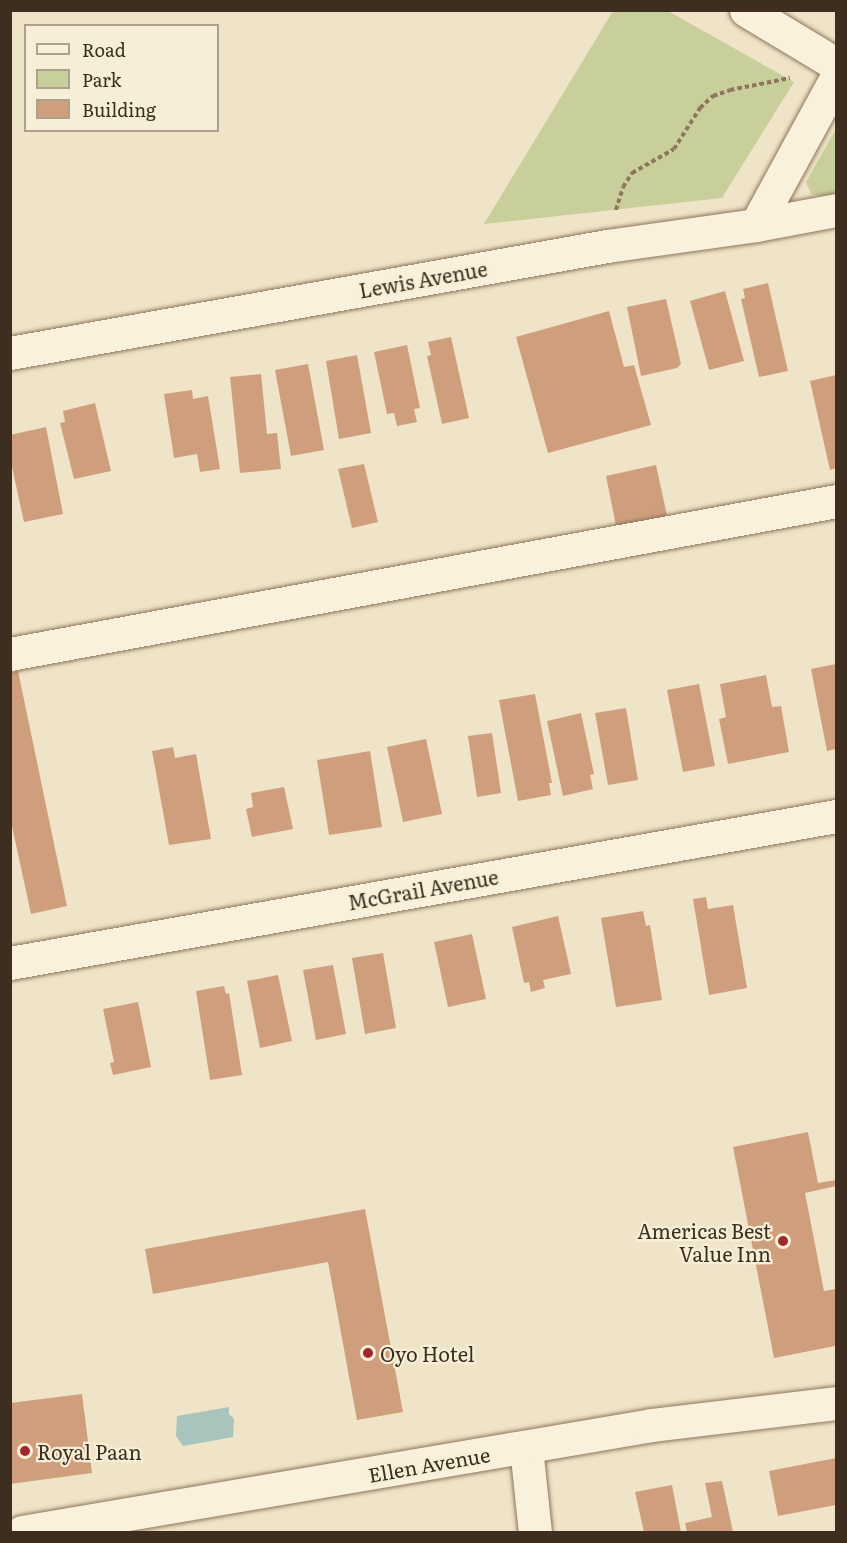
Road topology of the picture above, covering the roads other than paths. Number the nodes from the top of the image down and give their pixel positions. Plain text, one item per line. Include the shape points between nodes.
1 (746, 10) edge
2 (837, 63) edge
3 (837, 78) edge
4 (837, 210) edge
5 (756, 225) junction
6 (10, 353) edge
7 (837, 501) edge
8 (10, 654) edge
9 (837, 816) edge
10 (10, 963) edge
11 (837, 1403) edge
12 (526, 1447) junction
13 (172, 1520) edge
14 (22, 1533) edge
15 (535, 1533) edge

1 - 2 street
3 - 5 street
4 - 5 street, Lewis Avenue
5 - 6 street, Lewis Avenue via 608,246
7 - 8 street
9 - 10 street, McGrail Avenue
11 - 12 street, Ellen Avenue via 652,1425
12 - 13 street, Ellen Avenue
12 - 15 street
13 - 14 street, Ellen Avenue

